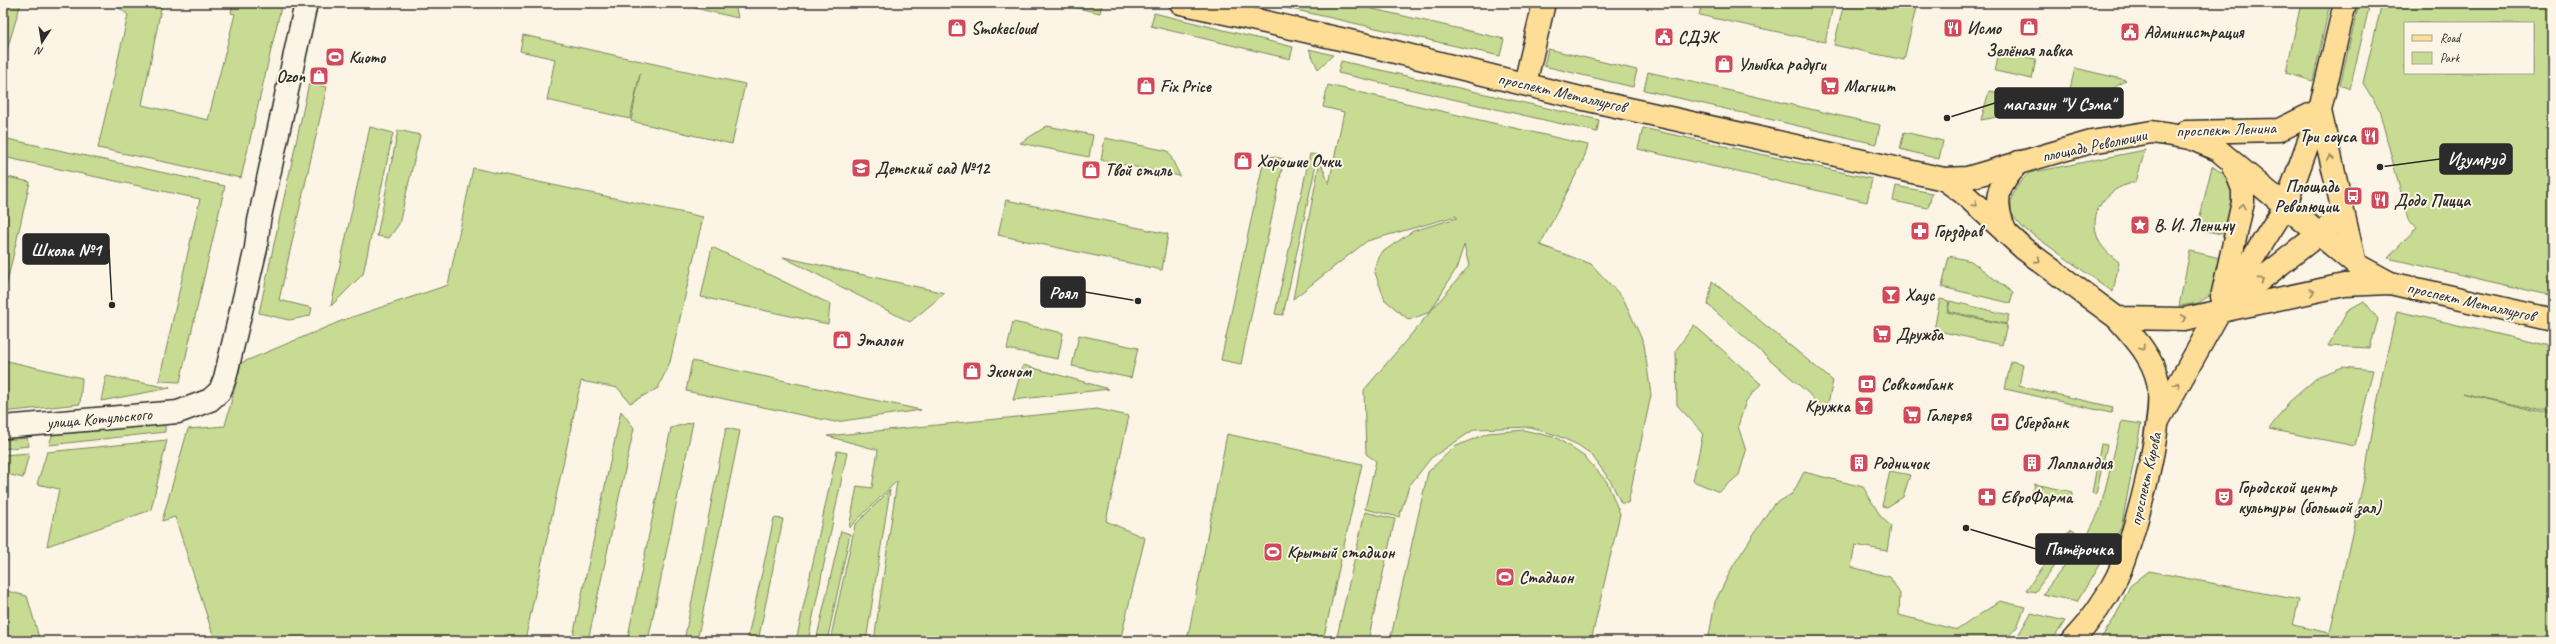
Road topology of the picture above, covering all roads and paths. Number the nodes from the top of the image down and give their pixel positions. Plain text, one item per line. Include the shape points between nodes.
1 (306, 3) edge
2 (1180, 3) edge
3 (1544, 3) edge
4 (2344, 3) edge
5 (1525, 84) junction
6 (2320, 110) junction
7 (2152, 132) junction
8 (2232, 161) junction
9 (2019, 162) junction
10 (1944, 179) junction
11 (2285, 207) junction
12 (2343, 215) junction
13 (2008, 235) junction
14 (2320, 235) junction
15 (2356, 264) junction
16 (2390, 283) junction
17 (2219, 312) junction
18 (2117, 318) junction
19 (2553, 320) edge
20 (2159, 420) junction
21 (3, 427) edge
22 (2072, 641) edge

1 - 21 street, улица Котульского via 259,221 256,248 226,378 220,390 210,400 178,412
2 - 5 main road, проспект Металлургов
3 - 5 main road
4 - 6 main road
5 - 10 main road, проспект Металлургов
6 - 7 main road, проспект Ленина via 2279,130
6 - 11 main road
12 -> 6 main road
7 - 8 main road, площадь Революции via 2190,138
7 - 9 main road, площадь Революции via 2091,142
8 - 11 main road, площадь Революции
17 -> 8 main road via 2243,202 2243,189
9 - 10 main road, проспект Металлургов via 1967,178
9 - 13 main road, площадь Революции via 2005,176 1999,195 1998,213
10 -> 13 main road, проспект Металлургов via 1962,192
11 - 14 main road, проспект Металлургов
11 - 17 main road
12 - 14 main road
12 - 15 main road
13 -> 18 main road, площадь Революции
14 - 15 main road, проспект Металлургов
17 -> 14 main road
15 - 16 main road, проспект Металлургов
17 -> 16 main road, проспект Металлургов via 2344,285
16 - 19 main road, проспект Металлургов
18 -> 17 main road via 2184,319
20 -> 17 main road
18 -> 20 main road, площадь Революции via 2141,346 2157,379 2160,395
20 - 22 main road, проспект Кирова via 2133,532 2117,576 2093,618

